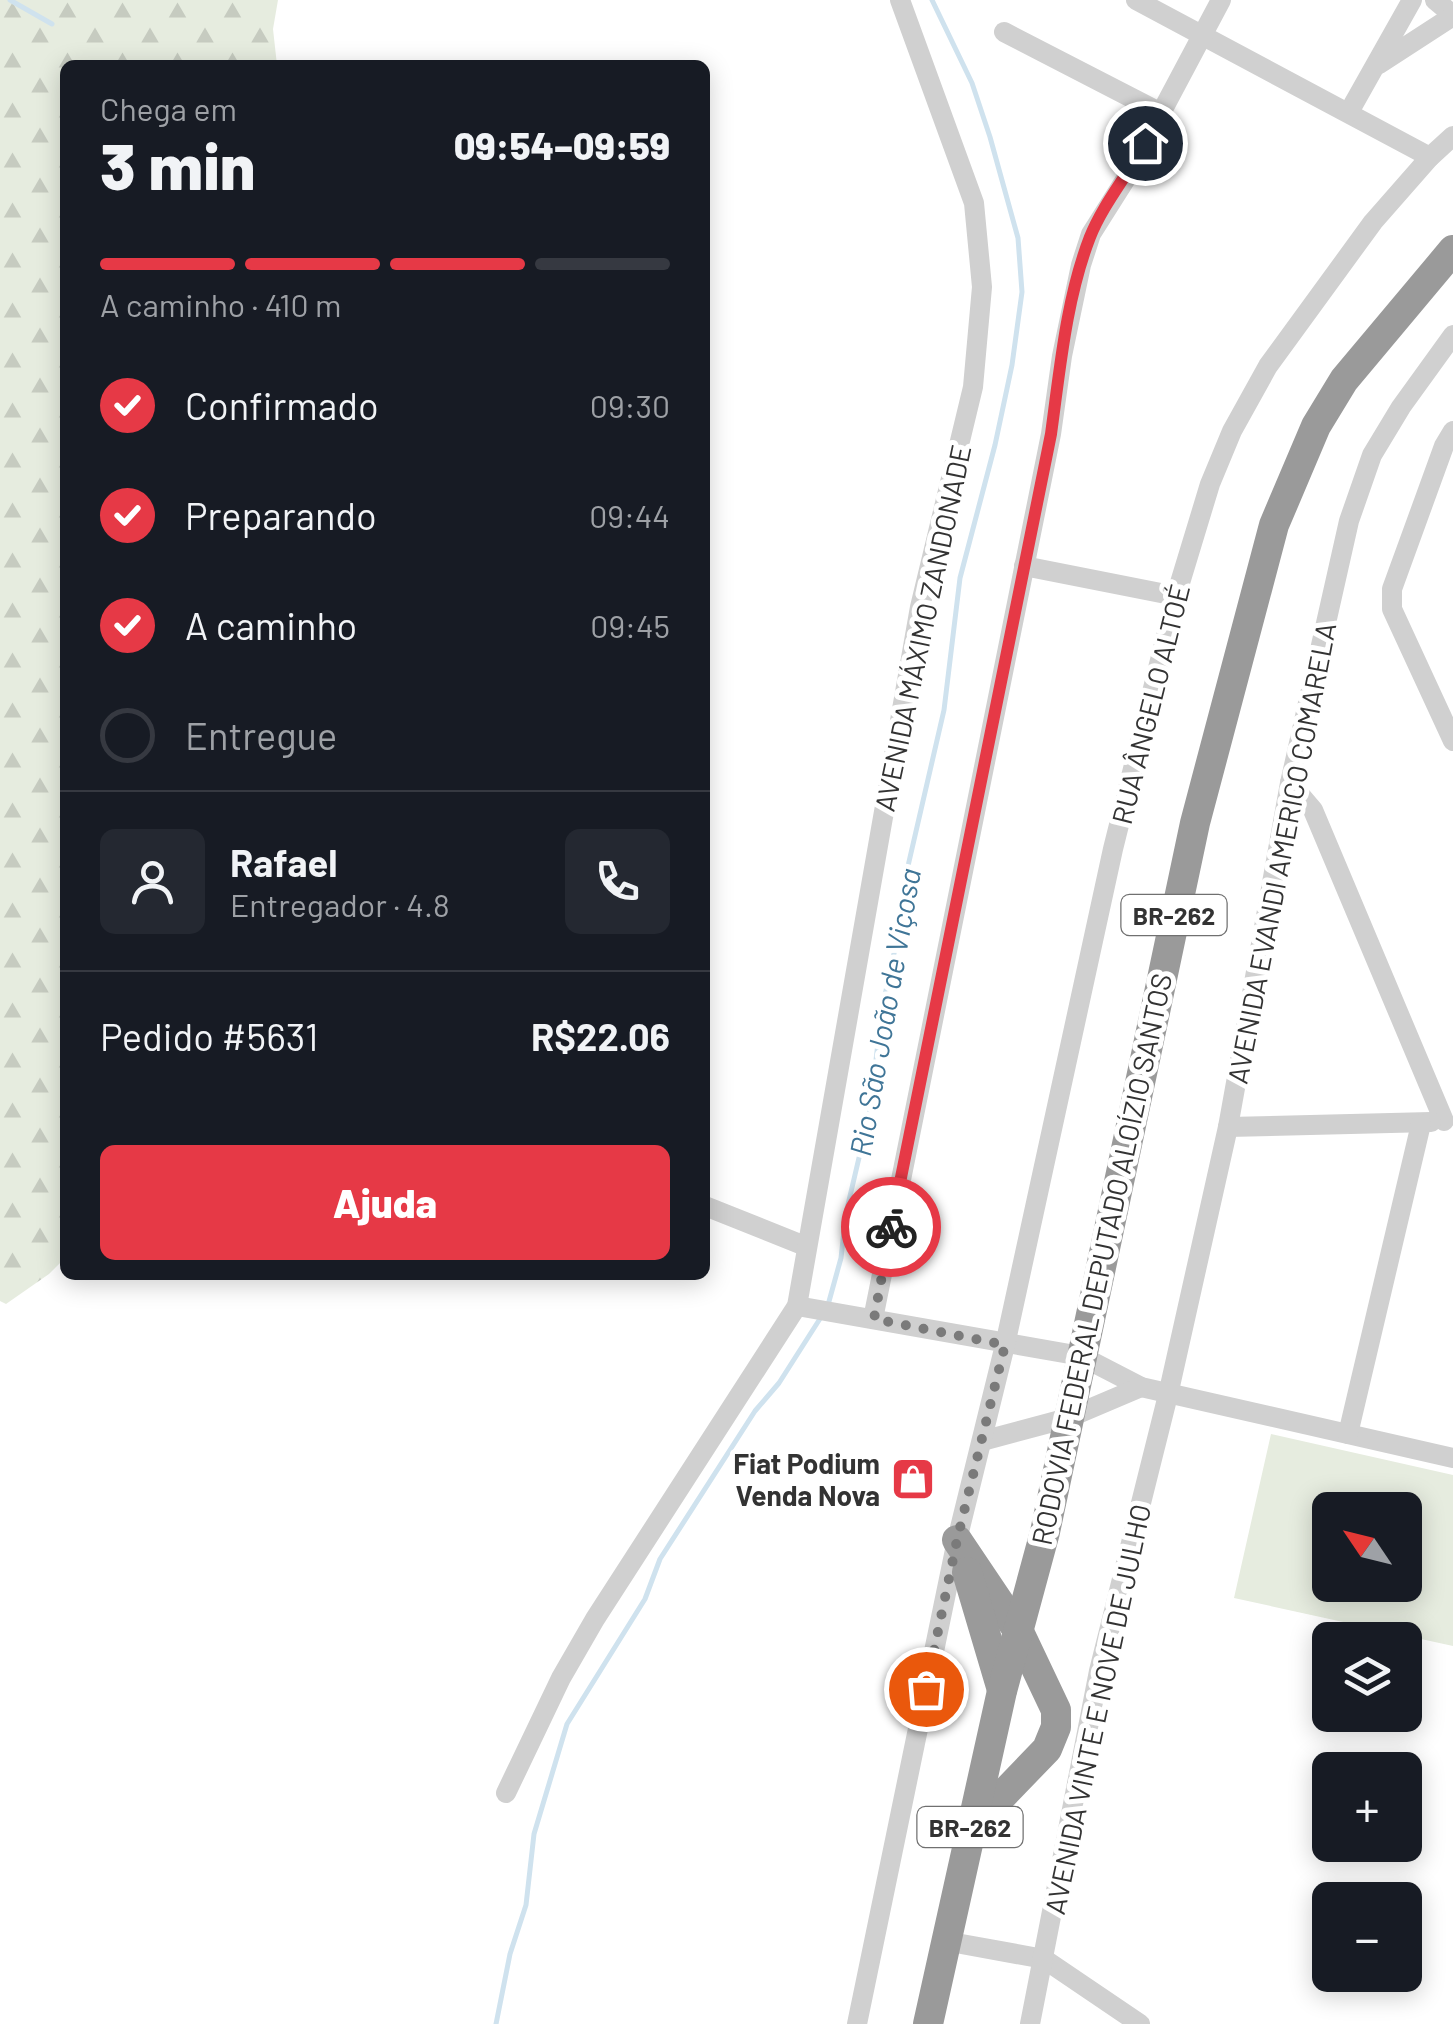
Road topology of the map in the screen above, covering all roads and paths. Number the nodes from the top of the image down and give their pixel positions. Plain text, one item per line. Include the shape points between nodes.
1 (900, 0) edge
2 (1136, 0) edge
3 (1221, 0) edge
4 (1412, 0) edge
5 (1436, 0) edge
6 (1453, 15) edge
7 (1004, 32) dead end
8 (1202, 36) junction
9 (1374, 68) junction
10 (1349, 112) junction
11 (1162, 113) junction
12 (1453, 136) edge
13 (1430, 157) junction
14 (1453, 250) edge
15 (1453, 334) edge
16 (1453, 432) edge
17 (1024, 566) junction
18 (1176, 596) junction
19 (1453, 741) edge
20 (1290, 783) junction
21 (1449, 1120) edge
22 (1420, 1124) junction
23 (1228, 1128) junction
24 (710, 1208) edge
25 (806, 1246) junction
26 (801, 1307) junction
27 (867, 1318) junction
28 (1005, 1345) junction
29 (1082, 1356) junction
30 (1141, 1387) junction
31 (1168, 1394) junction
32 (1068, 1418) junction
33 (1348, 1434) junction
34 (982, 1441) junction
35 (1453, 1458) edge
36 (957, 1540) junction
37 (1019, 1632) junction
38 (1002, 1691) junction
39 (506, 1793) dead end
40 (969, 1830) junction
41 (945, 1941) junction
42 (1044, 1959) junction
43 (858, 2024) edge
44 (928, 2024) edge
45 (1030, 2024) edge
46 (1140, 2024) edge

1 - 25 street, AVENIDA MÁXIMO ZANDONADE via 974,203 982,287 974,387 920,608
2 - 8 street
3 - 8 street
4 - 9 street
5 - 6 street
6 - 9 street
7 - 11 street
8 - 10 street
8 - 11 street
9 - 10 street
10 - 13 street
11 - 17 street via 1098,221 1081,265
12 - 13 street, RUA ÂNGELO ALTOÉ
13 - 18 street, RUA ÂNGELO ALTOÉ via 1373,222 1268,366 1210,484
14 - 29 highway, RODOVIA FEDERAL DEPUTADO ALOÍZIO SANTOS / BR-262 via 1344,380 1316,426 1274,525 1195,823
15 - 20 street, AVENIDA EVANDI AMERICO COMARELA via 1366,471
16 - 19 street via 1392,589 1392,610
17 - 18 street
17 - 27 street
18 - 28 street, RUA ÂNGELO ALTOÉ via 1112,849
20 - 21 street via 1312,810
20 - 23 street, AVENIDA EVANDI AMERICO COMARELA
21 - 22 street
22 - 23 street
22 - 33 street
23 - 31 street, AVENIDA EVANDI AMERICO COMARELA
24 - 25 street
25 - 26 street, AVENIDA MÁXIMO ZANDONADE
26 - 27 street
26 - 39 street via 595,1620
27 - 28 street
28 - 29 street
28 - 34 street, RUA ÂNGELO ALTOÉ
29 - 30 street
29 - 32 highway, RODOVIA FEDERAL DEPUTADO ALOÍZIO SANTOS / BR-262
30 - 31 street
30 - 32 street
31 - 33 street
31 - 42 street, AVENIDA VINTE E NOVE DE JULHO via 1100,1671
32 - 34 street
32 - 37 highway, RODOVIA FEDERAL DEPUTADO ALOÍZIO SANTOS / BR-262
33 - 35 street
34 - 36 street, RUA ÂNGELO ALTOÉ
36 - 37 highway
36 - 38 highway
36 - 43 street, RUA ÂNGELO ALTOÉ
37 - 38 highway, RODOVIA FEDERAL DEPUTADO ALOÍZIO SANTOS / BR-262
37 - 40 highway via 1052,1695 1056,1727 1046,1750
38 - 40 highway, RODOVIA FEDERAL DEPUTADO ALOÍZIO SANTOS / BR-262
40 - 41 highway, RODOVIA FEDERAL DEPUTADO ALOÍZIO SANTOS / BR-262
41 - 42 street
41 - 44 highway, RODOVIA FEDERAL DEPUTADO ALOÍZIO SANTOS / BR-262
42 - 45 street, AVENIDA VINTE E NOVE DE JULHO
42 - 46 street

